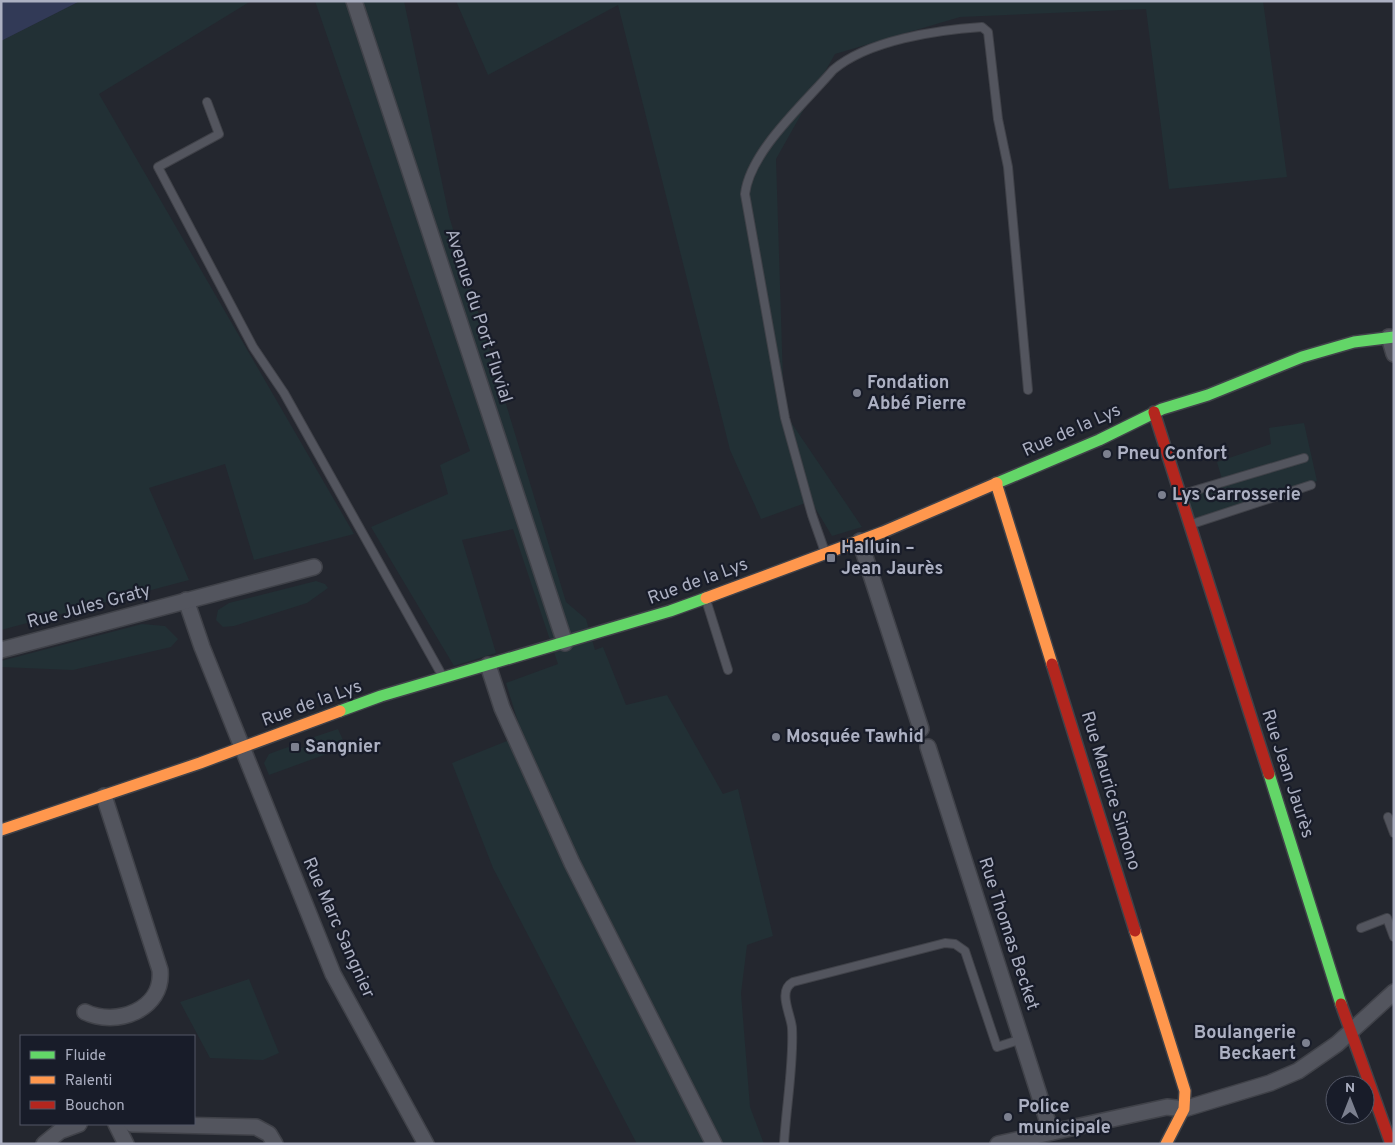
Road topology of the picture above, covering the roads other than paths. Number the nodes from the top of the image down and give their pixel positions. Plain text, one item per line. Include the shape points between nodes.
1 (354, 1) edge
2 (207, 102) dead end
3 (1392, 337) edge
4 (1394, 354) edge
5 (1028, 390) dead end
6 (1154, 412) junction
7 (1304, 458) dead end
8 (996, 484) junction
9 (1311, 486) dead end
10 (1181, 495) junction
11 (1190, 525) junction
12 (860, 541) junction
13 (826, 554) junction
14 (314, 568) dead end
15 (706, 598) junction
16 (186, 600) junction
17 (565, 643) junction
18 (1, 650) edge
19 (488, 665) junction
20 (728, 670) dead end
21 (444, 678) junction
22 (921, 729) dead end
23 (928, 747) dead end
24 (243, 748) junction
25 (104, 796) junction
26 (1388, 817) dead end
27 (1, 830) edge
28 (1394, 833) edge
29 (1361, 928) dead end
30 (1394, 937) edge
31 (1394, 992) edge
32 (85, 1012) dead end
33 (1351, 1032) junction
34 (1022, 1039) junction
35 (1184, 1108) junction
36 (76, 1125) edge
37 (116, 1125) edge
38 (173, 1125) edge
39 (1176, 1128) junction
40 (1051, 1132) junction
41 (1005, 1143) edge
42 (44, 1144) edge
43 (126, 1144) edge
44 (274, 1144) edge
45 (426, 1144) edge
46 (714, 1144) edge
47 (784, 1144) edge
48 (1166, 1144) edge
49 (1180, 1144) edge
50 (1391, 1144) edge

1 - 17 street, Avenue du Port Fluvial
2 - 21 lane via 219,134 158,167 254,347 284,393
3 - 4 street
3 - 6 main road, Rue de la Lys via 1354,342 1308,355 1208,395
5 - 13 lane via 1008,166 998,119 988,32 982,27 922,34 841,64 832,70 761,153 751,169 745,194 786,424
6 - 8 main road, Rue de la Lys via 1104,438
6 - 10 main road, Rue Jean Jaurès
7 - 10 lane
8 - 12 main road, Rue de la Lys
8 - 35 main road, Rue Maurice Simono via 1185,1091
9 - 11 lane
10 - 11 main road, Rue Jean Jaurès
11 - 33 main road, Rue Jean Jaurès
12 - 13 main road, Rue de la Lys
12 - 22 street
13 - 15 main road, Rue de la Lys
14 - 16 street, Rue Jules Graty
15 - 17 main road, Rue de la Lys
15 - 20 lane
16 - 18 street, Rue Jules Graty
16 - 24 street
17 - 19 main road, Rue de la Lys
19 - 21 main road, Rue de la Lys
19 - 46 street via 502,708 572,863
21 - 24 main road, Rue de la Lys via 382,696
23 - 34 street, Rue Thomas Becket
24 - 25 main road, Rue de la Lys
24 - 45 street, Rue Marc Sangnier via 333,974
25 - 27 main road, Rue de la Lys
25 - 32 street via 160,970 160,983 151,1002 139,1010 105,1019
26 - 28 lane
29 - 30 lane via 1387,918
31 - 33 street
33 - 35 street via 1317,1059 1288,1076
33 - 50 main road, Rue Jean Jaurès
34 - 40 street, Rue Thomas Becket
34 - 47 lane via 997,1047 965,951 955,944 945,943 793,982 785,993 792,1029
35 - 39 main road
35 - 40 street via 1167,1107
36 - 42 street via 60,1131
37 - 43 street
38 - 44 street via 256,1127 269,1134
39 - 48 main road
39 - 49 street
40 - 41 street

